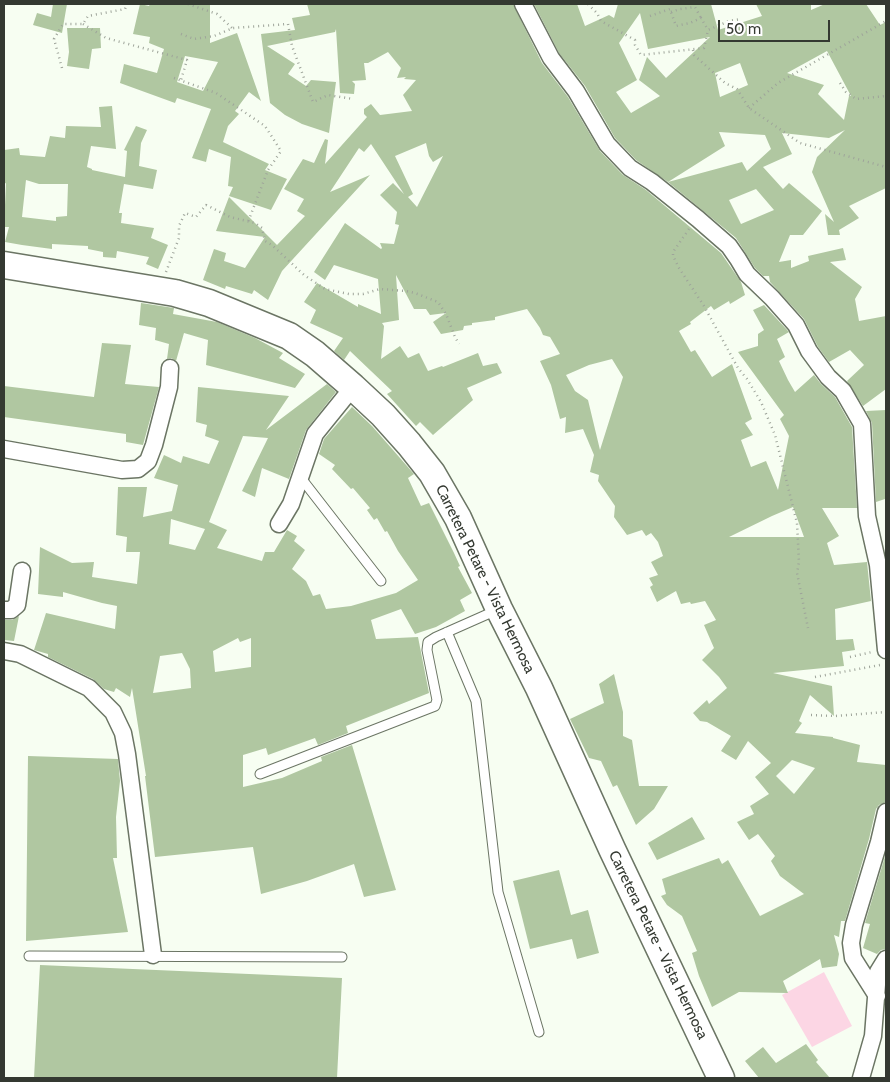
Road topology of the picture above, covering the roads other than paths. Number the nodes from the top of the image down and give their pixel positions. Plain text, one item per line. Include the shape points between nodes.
1 (523, 4) edge
2 (4, 265) edge
3 (170, 368) dead end
4 (353, 387) junction
5 (4, 449) edge
6 (301, 478) junction
7 (278, 524) dead end
8 (22, 571) dead end
9 (381, 581) dead end
10 (500, 609) junction
11 (4, 610) edge
12 (447, 632) junction
13 (886, 650) edge
14 (4, 651) edge
15 (260, 774) dead end
16 (886, 812) edge
17 (153, 955) junction
18 (29, 956) dead end
19 (342, 957) dead end
20 (886, 959) edge
21 (877, 996) junction
22 (539, 1032) dead end
23 (721, 1078) edge
24 (860, 1078) edge

1 - 13 street via 551,58 576,91 607,144 630,168 652,182 729,246 747,274 796,325 809,351 843,391 862,424 867,516 878,565
2 - 4 main road, Carretera Petare - Vista Hermosa via 160,290 209,302 289,336
3 - 5 street via 169,386 154,446 148,461 138,469 122,470
4 - 6 street via 315,434
4 - 10 main road, Carretera Petare - Vista Hermosa via 383,415 432,473 458,518
6 - 7 street via 291,504
6 - 9 lane
8 - 11 street via 17,605 11,610
10 - 12 lane
10 - 23 main road, Carretera Petare - Vista Hermosa
12 - 15 lane via 428,642 437,700 435,706
12 - 22 lane via 476,701 498,892
14 - 17 street via 20,654 89,688 113,712 123,733 127,754
16 - 21 street via 851,943 853,958
17 - 18 lane
17 - 19 lane
20 - 21 street via 878,972
21 - 24 street via 873,1036

